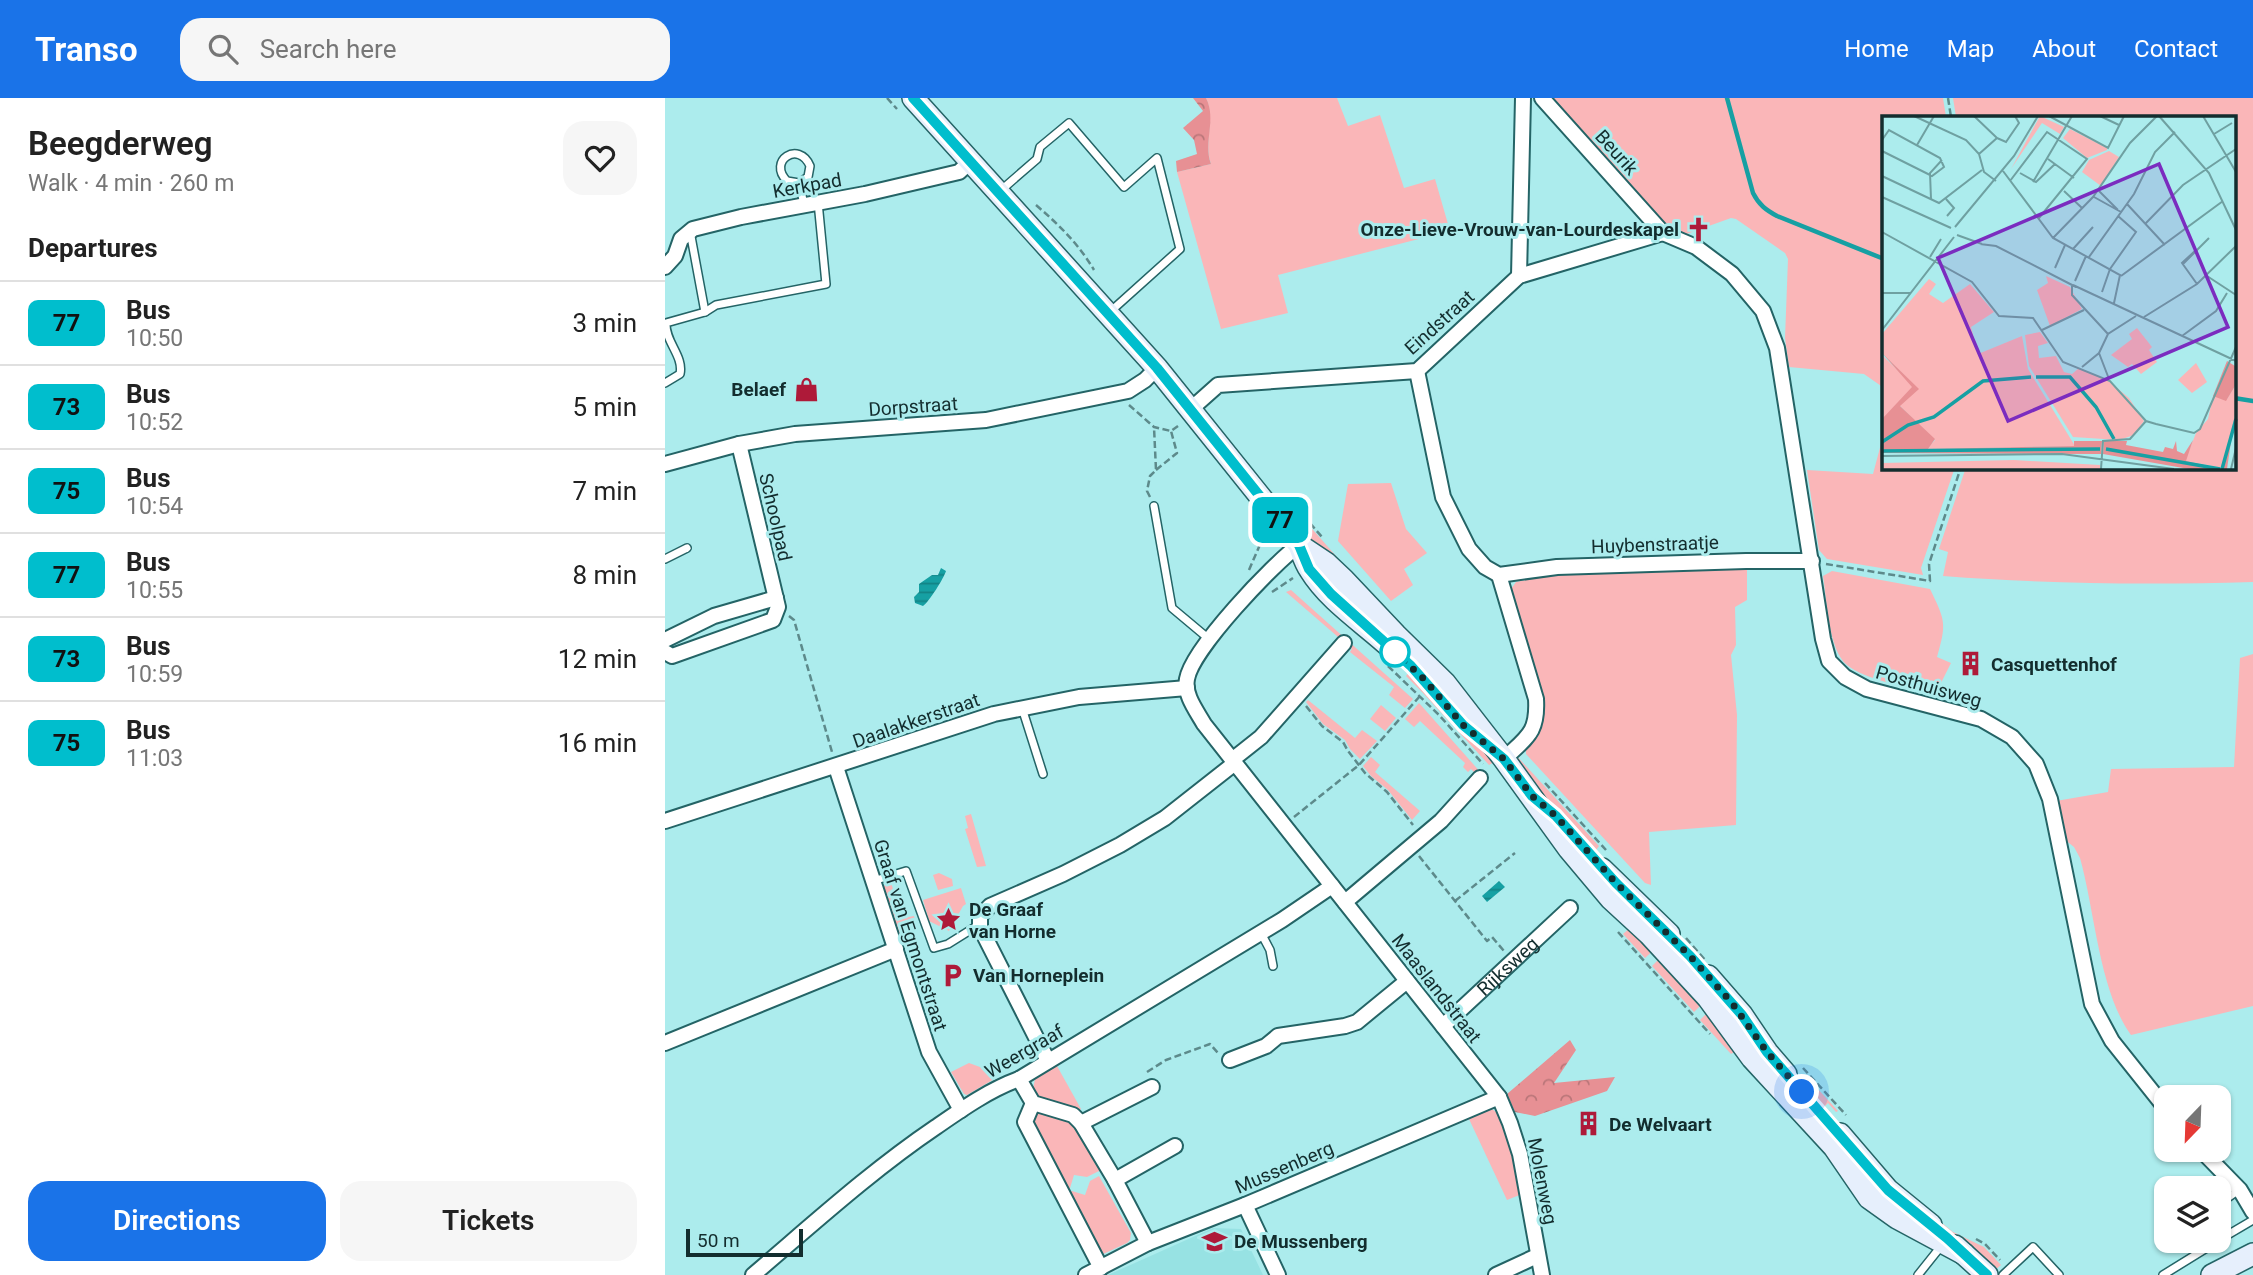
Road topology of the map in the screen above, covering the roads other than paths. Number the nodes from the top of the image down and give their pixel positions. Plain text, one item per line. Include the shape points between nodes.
1 (913, 98) edge
2 (1523, 98) edge
3 (1542, 98) edge
4 (965, 167) junction
5 (799, 183) junction
6 (999, 192) junction
7 (811, 203) junction
8 (690, 231) junction
9 (1663, 233) junction
10 (665, 267) edge
11 (1519, 276) junction
12 (705, 312) junction
13 (1108, 314) junction
14 (1157, 368) junction
15 (1417, 371) junction
16 (665, 383) edge
17 (1186, 416) junction
18 (739, 444) junction
19 (665, 464) edge
20 (1154, 506) road end
21 (1299, 545) junction
22 (687, 548) dead end
23 (666, 556) edge
24 (1812, 561) junction
25 (1499, 575) junction
26 (777, 603) junction
27 (1209, 639) junction
28 (665, 640) edge
29 (1344, 643) dead end
30 (665, 652) edge
31 (1187, 688) junction
32 (1022, 708) junction
33 (1234, 761) junction
34 (836, 767) junction
35 (1491, 769) junction
36 (1043, 774) dead end
37 (665, 821) edge
38 (873, 881) junction
39 (1332, 886) junction
40 (1345, 902) junction
41 (1570, 908) dead end
42 (980, 924) junction
43 (1261, 932) junction
44 (896, 949) junction
45 (1273, 966) dead end
46 (1407, 981) junction
47 (1444, 1026) junction
48 (665, 1043) edge
49 (1230, 1060) road end
50 (1048, 1061) junction
51 (1019, 1079) junction
52 (1151, 1087) road end
53 (2154, 1094) edge
54 (1499, 1097) junction
55 (1033, 1103) junction
56 (961, 1110) junction
57 (1081, 1123) junction
58 (1175, 1146) dead end
59 (2213, 1162) edge
60 (1115, 1180) junction
61 (2240, 1190) junction
62 (2231, 1196) edge
63 (1245, 1205) junction
64 (2253, 1212) edge
65 (2253, 1220) edge
66 (2231, 1233) edge
67 (1945, 1240) junction
68 (1148, 1243) junction
69 (2198, 1253) edge
70 (2253, 1254) edge
71 (1537, 1256) junction
72 (1101, 1268) junction
73 (2006, 1272) edge
74 (753, 1275) edge
75 (1086, 1275) edge
76 (1278, 1275) edge
77 (1496, 1275) edge
78 (1542, 1275) edge
79 (1918, 1275) edge
80 (1987, 1275) edge
81 (2059, 1275) edge
82 (2163, 1275) edge
83 (2212, 1275) edge

1 - 4 main road
2 - 11 street
3 - 9 street, Beurik
4 - 6 main road
4 - 7 street, Kerkpad via 865,194
5 - 5 lane via 808,177 810,166 806,158 791,154 781,164 781,174 787,181
5 - 7 lane
6 - 13 main road
6 - 13 lane via 1069,123 1124,187 1157,158 1180,250
7 - 8 street, Kerkpad
7 - 12 lane via 826,284
8 - 10 street
8 - 12 lane
9 - 11 street, Eindstraat
9 - 24 street, Posthuisweg via 1696,247 1732,274 1763,311 1777,348
11 - 15 street, Eindstraat
12 - 16 lane via 666,323 665,332 682,367 680,374
13 - 14 main road
14 - 17 main road
14 - 18 street, Dorpstraat via 1128,391 986,420 795,434
15 - 17 street, Eindstraat via 1218,386
15 - 25 street via 1443,497 1469,549
17 - 21 main road
18 - 19 street, Dorpstraat
18 - 26 street, Schoolpad
20 - 27 lane via 1172,608
21 - 27 street
21 - 35 main road via 1309,569 1411,666 1463,725
22 - 23 lane
24 - 25 street, Huybenstraatje via 1557,567
24 - 53 street, Posthuisweg via 1829,661 1845,677 1867,688 1981,719 2012,737 2036,764 2050,799 2092,1004 2112,1041
25 - 35 street via 1536,699 1537,718 1523,743
26 - 28 street via 714,617
26 - 30 street via 773,620 672,656
27 - 31 street via 1190,669
29 - 33 street
31 - 32 street, Daalakkerstraat via 1079,697
31 - 33 street, Maaslandstraat via 1204,724
32 - 34 street, Daalakkerstraat
32 - 36 lane
33 - 39 street, Maaslandstraat
33 - 42 street via 1165,818 1063,874 990,906 980,916
34 - 37 street, Daalakkerstraat
34 - 38 street, Graaf van Egmontstraat
35 - 40 street via 1441,821
35 - 67 main road via 1537,788 1569,849 1718,1009 1752,1058 1834,1147 1869,1198 1897,1218
38 - 42 lane via 906,871 933,948
38 - 44 street, Graaf van Egmontstraat
39 - 40 street, Maaslandstraat
39 - 43 street, Weergraaf
40 - 46 street, Maaslandstraat
41 - 47 street, Rijksweg
42 - 50 street
43 - 45 lane
43 - 50 street, Weergraaf
44 - 48 street
44 - 56 street, Graaf van Egmontstraat via 929,1052
46 - 47 street, Maaslandstraat
46 - 49 street via 1357,1022 1277,1035 1266,1046
47 - 54 street, Maaslandstraat
50 - 51 street, Weergraaf
51 - 55 street
51 - 56 street, Weergraaf
52 - 57 street
54 - 63 street, Mussenberg
54 - 71 street, Molenweg via 1520,1154
55 - 57 street via 1073,1115
55 - 72 street via 1025,1122
56 - 74 street, Weergraaf via 891,1158
57 - 60 street
58 - 60 street
59 - 61 street
60 - 68 street
61 - 62 lane
61 - 64 street
63 - 68 street, Mussenberg
63 - 76 street
65 - 66 lane
67 - 79 lane
67 - 80 main road via 1969,1246
68 - 72 street, Mussenberg
69 - 82 lane
70 - 83 main road
71 - 77 street
71 - 78 street, Molenweg
72 - 75 street, Mussenberg
73 - 81 lane via 2033,1247

